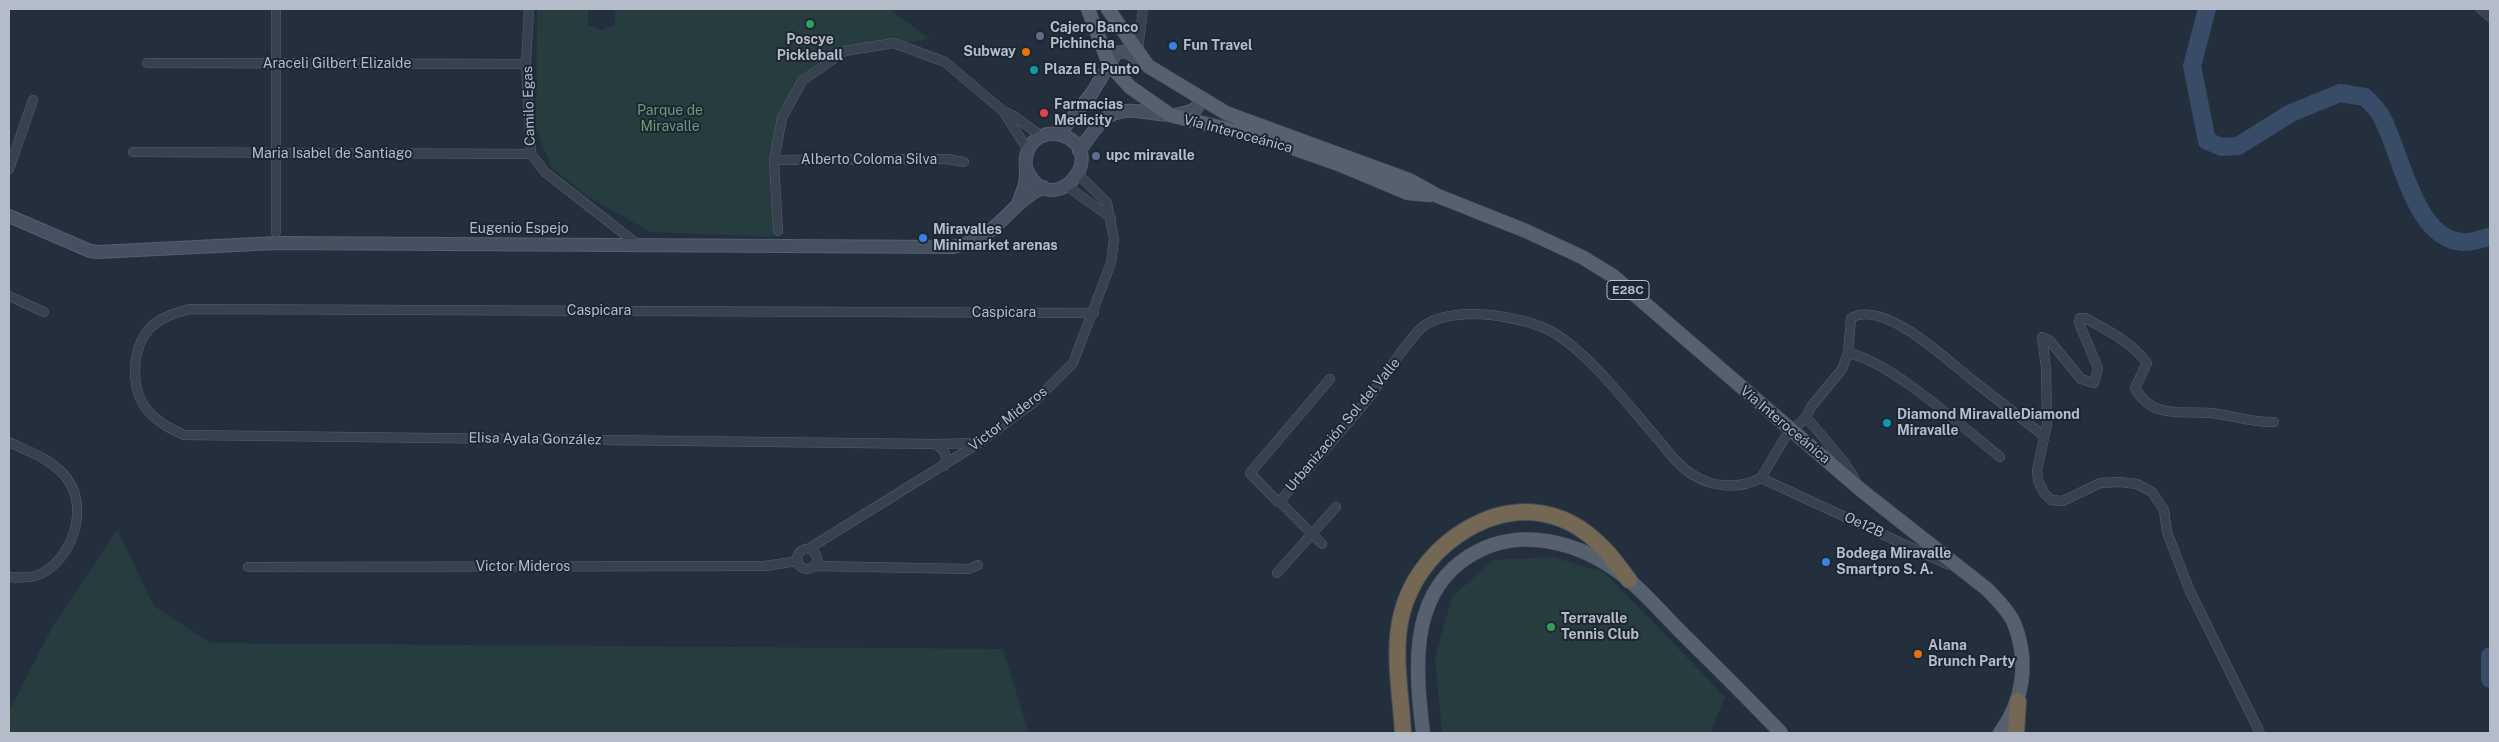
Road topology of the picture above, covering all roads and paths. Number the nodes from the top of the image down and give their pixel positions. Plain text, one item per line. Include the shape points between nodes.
1 (276, 9) edge
2 (529, 9) edge
3 (1088, 9) edge
4 (1108, 9) edge
5 (1143, 9) edge
6 (2481, 9) edge
7 (2490, 17) edge
8 (1138, 50) junction
9 (147, 63) dead end
10 (276, 64) junction
11 (526, 64) junction
12 (1109, 64) junction
13 (1148, 66) junction
14 (1201, 99) junction
15 (33, 100) dead end
16 (1003, 111) junction
17 (1170, 115) junction
18 (1059, 134) junction
19 (1041, 136) junction
20 (1028, 150) junction
21 (1079, 151) junction
22 (133, 152) dead end
23 (274, 154) junction
24 (531, 154) junction
25 (774, 160) junction
26 (964, 162) dead end
27 (1026, 168) junction
28 (9, 169) edge
29 (1078, 174) junction
30 (1067, 186) junction
31 (1043, 187) junction
32 (1438, 196) junction
33 (1019, 201) junction
34 (9, 216) edge
35 (1111, 218) junction
36 (778, 230) dead end
37 (276, 232) dead end
38 (637, 244) junction
39 (9, 296) edge
40 (44, 312) dead end
41 (1094, 313) junction
42 (1848, 353) junction
43 (135, 365) joint
44 (1330, 379) dead end
45 (1806, 417) junction
46 (2274, 422) dead end
47 (1791, 428) junction
48 (2044, 436) junction
49 (9, 442) edge
50 (979, 442) junction
51 (935, 444) junction
52 (2000, 457) dead end
53 (944, 466) junction
54 (1762, 478) junction
55 (1861, 490) junction
56 (1279, 501) junction
57 (1336, 507) dead end
58 (1312, 534) junction
59 (1322, 544) dead end
60 (808, 549) junction
61 (798, 562) junction
62 (978, 565) dead end
63 (815, 566) junction
64 (248, 567) dead end
65 (1277, 573) dead end
66 (1965, 573) junction
67 (9, 577) edge
68 (1628, 580) junction
69 (2018, 701) junction
70 (1403, 733) edge
71 (1423, 733) edge
72 (1781, 733) edge
73 (2000, 733) edge
74 (2016, 733) edge
75 (2260, 733) edge

1 - 10 street
2 - 11 street, Camilo Egas
3 - 12 main road, Vía Interoceánica
4 - 8 main road, Vía Interoceánica
5 - 8 street
6 - 7 street
8 - 13 main road, Vía Interoceánica
9 - 10 street, Araceli Gilbert Elizalde
10 - 11 street, Araceli Gilbert Elizalde
10 - 23 street
11 - 24 street, Camilo Egas
12 - 13 street via 1116,54 1126,51
12 - 17 main road, Vía Interoceánica via 1130,87
12 - 18 street via 1092,93
13 - 14 main road, Vía Interoceánica
14 - 17 street via 1196,109
14 - 32 main road, Vía Interoceánica via 1226,112 1390,172
15 - 28 street
16 - 19 street
16 - 20 street
16 - 25 street via 945,62 894,43 845,51 802,81 782,118
17 - 21 street via 1130,110 1110,116 1102,121
17 - 32 main road, Vía Interoceánica via 1267,138 1408,193
18 - 19 street
18 - 21 street via 1075,143
19 - 20 street
20 - 27 street
21 - 29 street via 1081,167
22 - 23 street, Maria Isabel de Santiago
23 - 24 street, Maria Isabel de Santiago
23 - 37 street
24 - 38 street, Camilo Egas via 545,172
25 - 26 street, Alberto Coloma Silva via 947,159
25 - 36 street
27 - 31 street
27 - 33 street, Eugenio Espejo
29 - 30 street
29 - 35 street, Victor Mideros via 1107,203
30 - 31 street
30 - 35 street
31 - 33 street, Eugenio Espejo
32 - 47 main road, Vía Interoceánica / E28C via 1582,256 1613,276
33 - 38 street, Eugenio Espejo via 988,235 970,244 953,247
34 - 38 street, Eugenio Espejo via 98,252 276,243
35 - 41 street, Victor Mideros via 1114,239 1111,264
39 - 40 street
41 - 43 street, Caspicara via 190,309 167,316 149,328 139,344
41 - 50 street, Victor Mideros via 1073,363 1034,402
42 - 45 street via 1842,369
42 - 48 street via 1851,318 1864,313 1878,316 1933,347
42 - 52 street via 1883,369 1928,399
43 - 51 street, Elisa Ayala González via 138,391 147,411 166,427 184,436
44 - 56 street, Urbanización Sol del Valle via 1250,473
45 - 47 street
45 - 55 street via 1843,461
46 - 48 street via 2261,423 2210,413 2172,414 2155,408 2140,398 2135,388 2147,364 2139,352 2120,337 2080,318 2079,323 2098,368 2097,377 2094,383 2081,379 2049,340 2042,337 2047,401
47 - 54 street
47 - 55 main road, Vía Interoceánica / E28C
48 - 75 street via 2038,481 2051,500 2062,501 2100,483 2120,482 2137,484 2152,492 2160,502 2167,532 2189,589
49 - 67 street via 44,459 65,475 77,510 75,532 62,556 45,572 22,578
50 - 51 street, Elisa Ayala González
50 - 53 street, Victor Mideros
51 - 53 street via 946,453
53 - 60 street, Victor Mideros
54 - 56 street, Urbanización Sol del Valle via 1737,486 1693,475 1605,379 1563,340 1547,330 1523,322 1480,314 1445,318 1423,326 1367,401
54 - 66 street, Oe12B
55 - 66 main road, Vía Interoceánica / E28C
56 - 58 street
57 - 58 street
58 - 59 street
58 - 65 street
60 - 61 street, Victor Mideros via 799,554
60 - 63 street via 816,556
61 - 63 street, Victor Mideros via 807,568
61 - 64 street, Victor Mideros via 765,566
62 - 63 street, Victor Mideros via 968,569
66 - 69 main road, Vía Interoceánica / E28C via 1988,590 2013,622 2023,667
68 - 70 highway via 1592,538 1551,516 1519,511 1503,513 1466,529 1428,563 1408,592 1401,613 1398,660
68 - 71 main road via 1578,548 1539,539 1522,539 1485,548 1456,566 1435,591 1420,631 1418,683
68 - 72 main road
69 - 73 main road, Vía Interoceánica / E28C
69 - 74 highway

